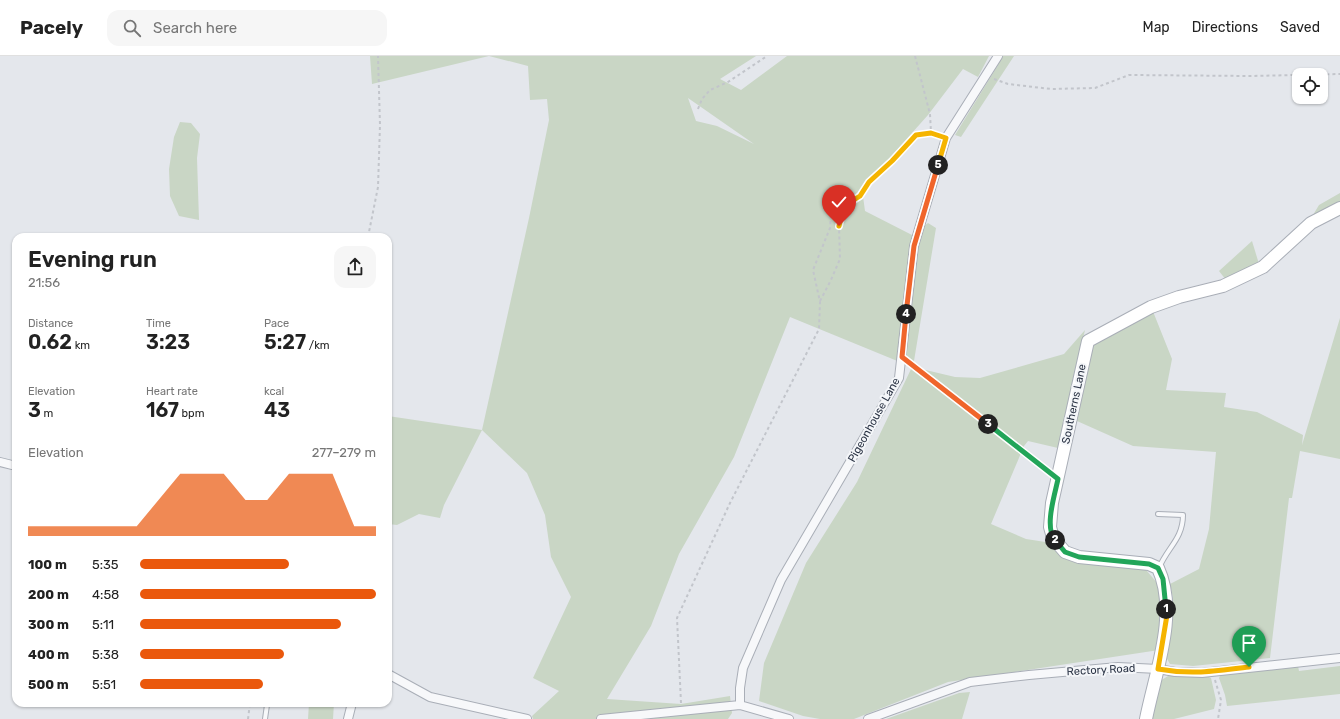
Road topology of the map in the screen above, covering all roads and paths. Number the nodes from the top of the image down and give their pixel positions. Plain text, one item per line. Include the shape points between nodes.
1 (378, 56) edge
2 (767, 56) edge
3 (915, 56) edge
4 (998, 56) edge
5 (1340, 74) edge
6 (985, 77) junction
7 (698, 109) dead end
8 (931, 133) junction
9 (946, 138) junction
10 (844, 206) junction
11 (1340, 208) edge
12 (369, 233) edge
13 (820, 302) junction
14 (902, 357) junction
15 (0, 462) edge
16 (12, 465) edge
17 (1058, 479) junction
18 (1158, 514) dead end
19 (1158, 568) junction
20 (1340, 658) edge
21 (1158, 669) junction
22 (1213, 671) junction
23 (392, 676) edge
24 (740, 705) junction
25 (250, 707) edge
26 (267, 707) edge
27 (351, 707) edge
28 (681, 712) junction
29 (248, 719) edge
30 (265, 719) edge
31 (348, 719) edge
32 (527, 719) edge
33 (601, 719) edge
34 (789, 719) edge
35 (868, 719) edge
36 (1146, 719) edge
37 (1218, 719) edge

1 - 12 path via 378,187
2 - 7 path via 728,82 710,90 702,98
3 - 8 path via 930,114
4 - 6 street, Pigeonhouse Lane
5 - 6 path via 1129,75 1095,88 1051,89 1008,84
6 - 9 street, Pigeonhouse Lane
8 - 9 path
8 - 10 path via 916,135 869,182 860,196
9 - 14 street, Pigeonhouse Lane via 914,246
10 - 13 path via 839,226 840,259
10 - 13 path via 831,213 830,228 813,270
11 - 17 street, Southerns Lane via 1311,223 1262,267 1223,286 1179,296 1152,307 1088,341
13 - 28 path via 819,329 730,503 677,618
14 - 17 path
14 - 24 street, Pigeonhouse Lane via 898,378 781,580 744,668
15 - 16 street
17 - 19 street, Southerns Lane via 1050,527 1053,538 1065,552 1079,557 1149,564
18 - 19 lane via 1183,515 1183,524 1177,539
19 - 21 street via 1163,579 1167,615
20 - 22 street, Rectory Road
21 - 22 street, Rectory Road via 1202,673
21 - 35 street, Rectory Road via 1092,669 970,682
21 - 36 street
22 - 37 path via 1220,700
23 - 32 street via 430,697
24 - 28 street
24 - 34 street
25 - 29 path
26 - 30 lane
27 - 31 street
28 - 33 street

